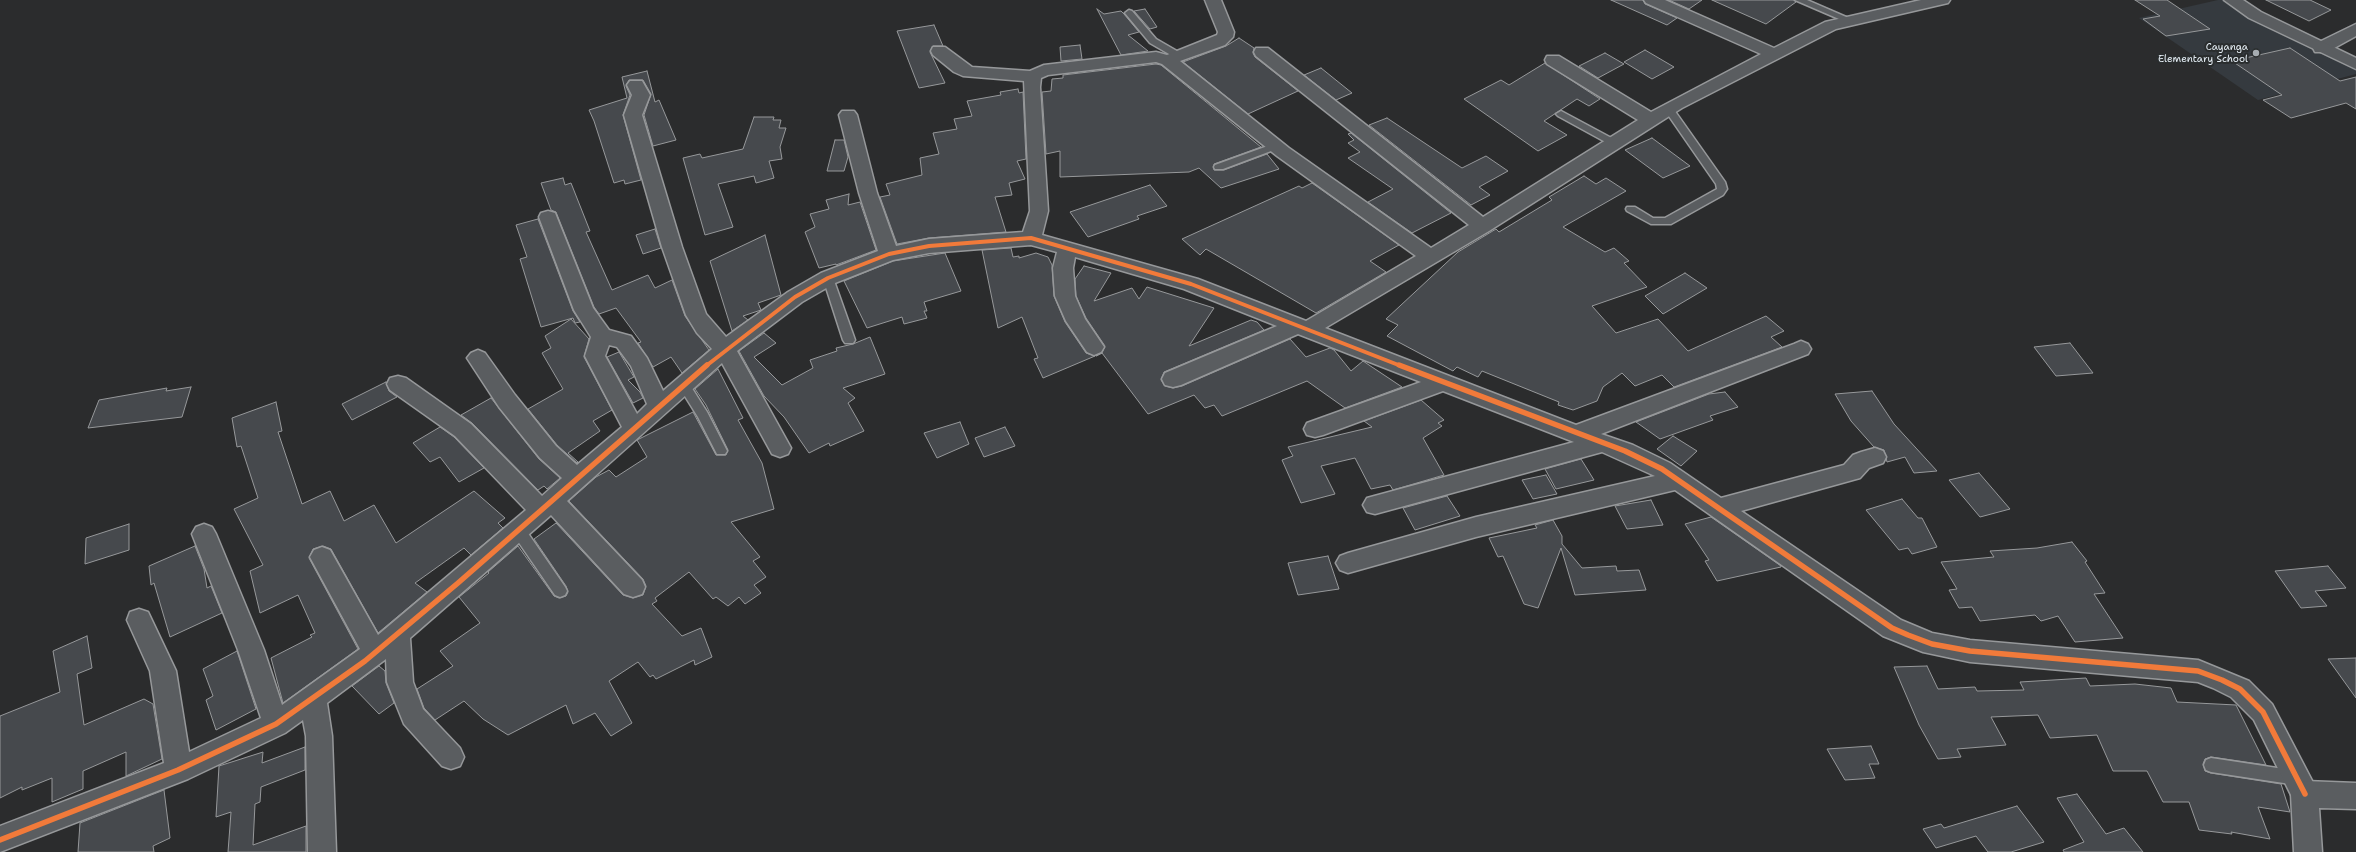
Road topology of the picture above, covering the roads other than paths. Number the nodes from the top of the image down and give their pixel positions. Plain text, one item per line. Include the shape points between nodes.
1 (1212, 0) edge
2 (1652, 0) edge
3 (1799, 0) edge
4 (1942, 0) edge
5 (2232, 0) edge
6 (1129, 12) dead end
7 (1850, 20) junction
8 (2356, 30) edge
9 (2321, 48) junction
10 (939, 51) dead end
11 (1262, 52) dead end
12 (1774, 54) junction
13 (1174, 58) junction
14 (1552, 60) dead end
15 (2356, 64) edge
16 (1033, 76) junction
17 (636, 85) dead end
18 (1669, 109) junction
19 (1561, 114) dead end
20 (848, 115) dead end
21 (1651, 120) junction
22 (1614, 143) junction
23 (1276, 146) junction
24 (1219, 167) dead end
25 (1631, 209) dead end
26 (548, 217) dead end
27 (1482, 226) junction
28 (1031, 238) junction
29 (1068, 248) junction
30 (889, 254) junction
31 (1429, 256) junction
32 (828, 278) junction
33 (1301, 328) junction
34 (602, 336) junction
35 (849, 340) dead end
36 (1094, 348) dead end
37 (725, 349) junction
38 (1801, 349) dead end
39 (478, 358) dead end
40 (1173, 379) dead end
41 (1442, 383) junction
42 (398, 384) dead end
43 (684, 385) junction
44 (659, 406) junction
45 (634, 429) junction
46 (1315, 429) dead end
47 (1576, 434) junction
48 (1602, 443) junction
49 (780, 448) dead end
50 (721, 451) dead end
51 (1875, 457) dead end
52 (577, 478) junction
53 (1678, 480) junction
54 (547, 505) junction
55 (1375, 505) dead end
56 (1718, 508) junction
57 (518, 530) junction
58 (204, 534) dead end
59 (322, 557) dead end
60 (1348, 563) dead end
61 (633, 587) dead end
62 (560, 591) dead end
63 (139, 620) dead end
64 (397, 634) junction
65 (375, 652) junction
66 (313, 698) junction
67 (276, 724) junction
68 (451, 757) dead end
69 (2211, 765) dead end
70 (178, 770) junction
71 (2302, 786) junction
72 (2356, 796) edge
73 (0, 840) edge
74 (322, 852) edge
75 (2308, 852) edge

1 - 13 street via 1226,32 1225,37 1219,42
2 - 12 street
3 - 7 lane
4 - 7 street
5 - 9 street via 2255,15
6 - 13 lane via 1153,41
7 - 12 street via 1831,25
8 - 9 street
9 - 15 street
10 - 16 street via 969,72
11 - 27 street
12 - 18 street
13 - 16 street via 1156,57 1044,70
13 - 23 street
14 - 21 street
16 - 28 street via 1031,87 1039,211
17 - 37 street via 641,95 633,115 672,247 696,315 704,328
18 - 21 street
18 - 25 lane via 1722,189 1667,222 1651,221
19 - 22 lane
20 - 30 street via 868,193
21 - 22 street
22 - 27 street
23 - 24 lane
23 - 31 street
26 - 34 street via 584,310
27 - 31 street
28 - 29 street
28 - 30 street via 929,246
29 - 33 street via 1191,284
29 - 36 street via 1063,268 1065,296 1076,321
30 - 32 street
31 - 33 street
32 - 35 lane
32 - 37 street via 795,297
33 - 40 street
33 - 41 street
34 - 44 street via 624,341 640,363
34 - 45 street via 596,356
37 - 43 street
37 - 49 street
38 - 47 street
39 - 52 street via 507,401 548,452
41 - 46 street
41 - 47 street
42 - 54 street via 463,430
43 - 44 street
43 - 50 lane
44 - 45 street
45 - 52 street
47 - 48 street
48 - 53 street via 1625,451
48 - 55 street
51 - 56 street via 1861,461 1852,472
52 - 54 street
53 - 56 street
53 - 60 street via 1476,527
54 - 57 street
54 - 61 street
56 - 71 street via 1892,628 1932,644 1970,651 2198,671 2222,680 2240,689 2264,712
57 - 62 lane
57 - 64 street
58 - 67 street via 256,664
59 - 65 street
63 - 70 street via 163,671
64 - 65 street
64 - 68 street via 400,682 413,716
65 - 66 street
66 - 67 street
66 - 74 street via 319,736
67 - 70 street
69 - 71 lane
70 - 73 street
71 - 72 street
71 - 75 street

